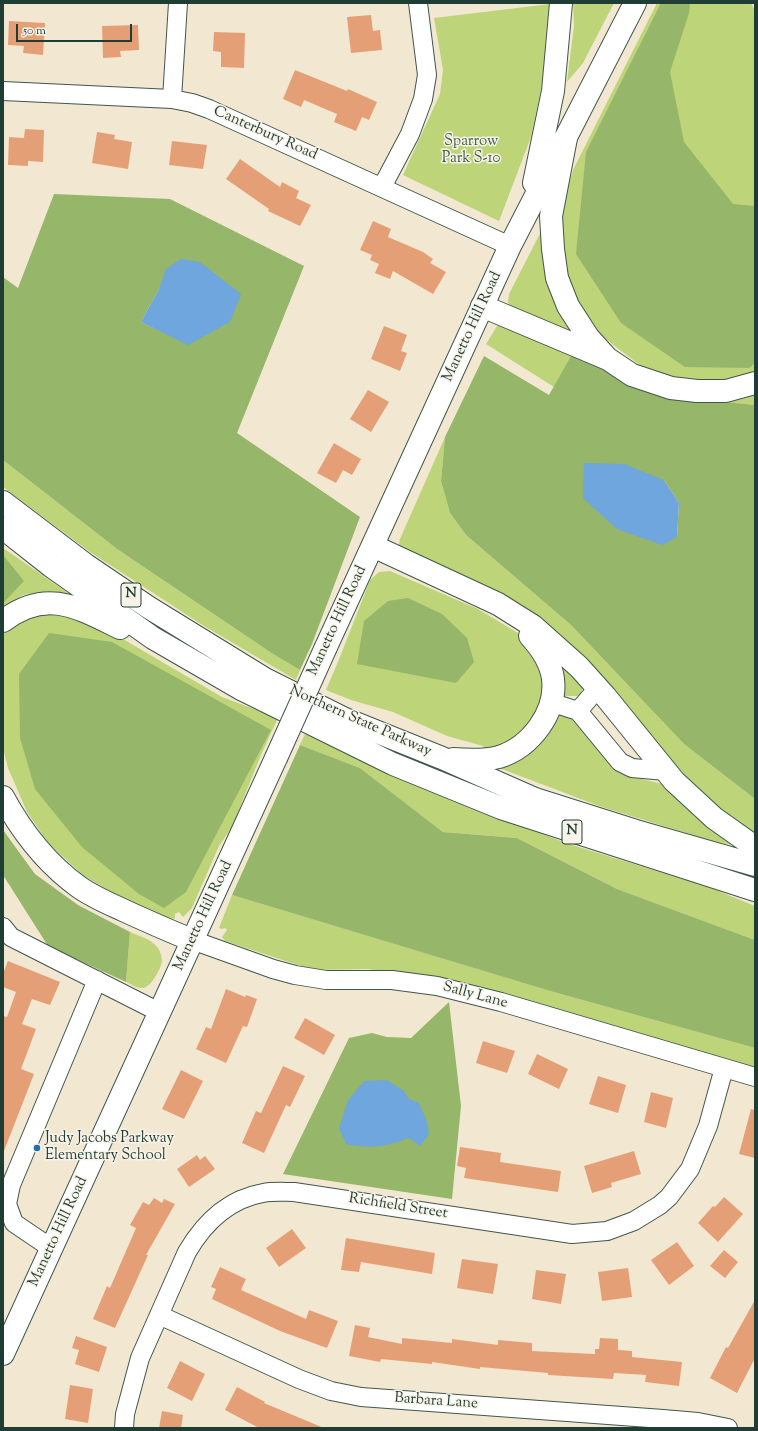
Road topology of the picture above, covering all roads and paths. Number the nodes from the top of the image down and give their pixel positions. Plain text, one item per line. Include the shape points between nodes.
1 (178, 3) edge
2 (418, 3) edge
3 (561, 3) edge
4 (634, 3) edge
5 (3, 91) edge
6 (172, 100) junction
7 (566, 138) junction
8 (382, 187) junction
9 (528, 212) junction
10 (510, 246) junction
11 (482, 306) junction
12 (608, 360) junction
13 (755, 383) edge
14 (3, 502) edge
15 (3, 528) edge
16 (371, 550) junction
17 (3, 621) edge
18 (153, 638) junction
19 (598, 688) junction
20 (550, 702) junction
21 (578, 712) junction
22 (442, 758) junction
23 (666, 771) junction
24 (3, 797) edge
25 (755, 847) edge
26 (755, 865) edge
27 (755, 890) edge
28 (3, 929) edge
29 (192, 940) junction
30 (97, 980) junction
31 (160, 1012) junction
32 (724, 1068) junction
33 (755, 1078) edge
34 (8, 1227) edge
35 (51, 1248) junction
36 (159, 1315) junction
37 (9, 1324) edge
38 (3, 1354) edge
39 (124, 1428) edge
40 (728, 1428) edge

1 - 6 street
2 - 8 street via 427,75 423,99 410,134
3 - 9 main road via 553,91
4 - 7 main road, Manetto Hill Road
5 - 6 street, Canterbury Road
6 - 8 street, Canterbury Road via 209,109
7 - 9 main road, Manetto Hill Road
7 - 12 main road via 552,216 557,278 568,306 588,337
8 - 10 street, Canterbury Road
9 - 10 main road, Manetto Hill Road
10 - 11 main road, Manetto Hill Road
11 - 12 main road
11 - 16 main road, Manetto Hill Road
12 - 13 main road via 632,375 671,388 726,391
14 - 22 main road, Northern State Parkway / N via 98,574 265,679 345,719
15 - 18 main road, Northern State Parkway / N via 51,566
16 - 19 main road via 498,604 533,626 579,667
16 - 20 main road via 493,610 526,631 541,647 549,664 553,679
16 - 29 main road, Manetto Hill Road, bridge
17 - 18 main road via 26,607 58,603 85,611 128,631
18 - 27 main road, Northern State Parkway / N via 243,690 393,764 501,808
19 - 21 street
19 - 23 main road
20 - 21 street
20 - 22 main road via 545,719 530,739 514,750 499,757 482,759
21 - 23 street via 620,762 632,768
22 - 26 main road, Northern State Parkway / N via 535,799
23 - 25 main road via 714,818
24 - 29 main road via 34,845 80,888
28 - 30 street via 11,937
29 - 31 main road, Manetto Hill Road
29 - 32 street, Sally Lane via 295,975 326,980 392,980 437,986 501,1002
30 - 31 street
30 - 34 street via 11,1186 7,1204
31 - 35 main road, Manetto Hill Road
32 - 33 street, Sally Lane
32 - 36 street, Richfield Street via 708,1126 690,1168 669,1197 634,1222 606,1231 572,1234 294,1192 263,1193 228,1207 210,1220 187,1252
34 - 35 street
35 - 37 main road, Manetto Hill Road
36 - 39 street, Richfield Street via 140,1358 125,1414
36 - 40 street, Barbara Lane via 298,1379 331,1391 361,1396 698,1422
37 - 38 main road, Manetto Hill Road

